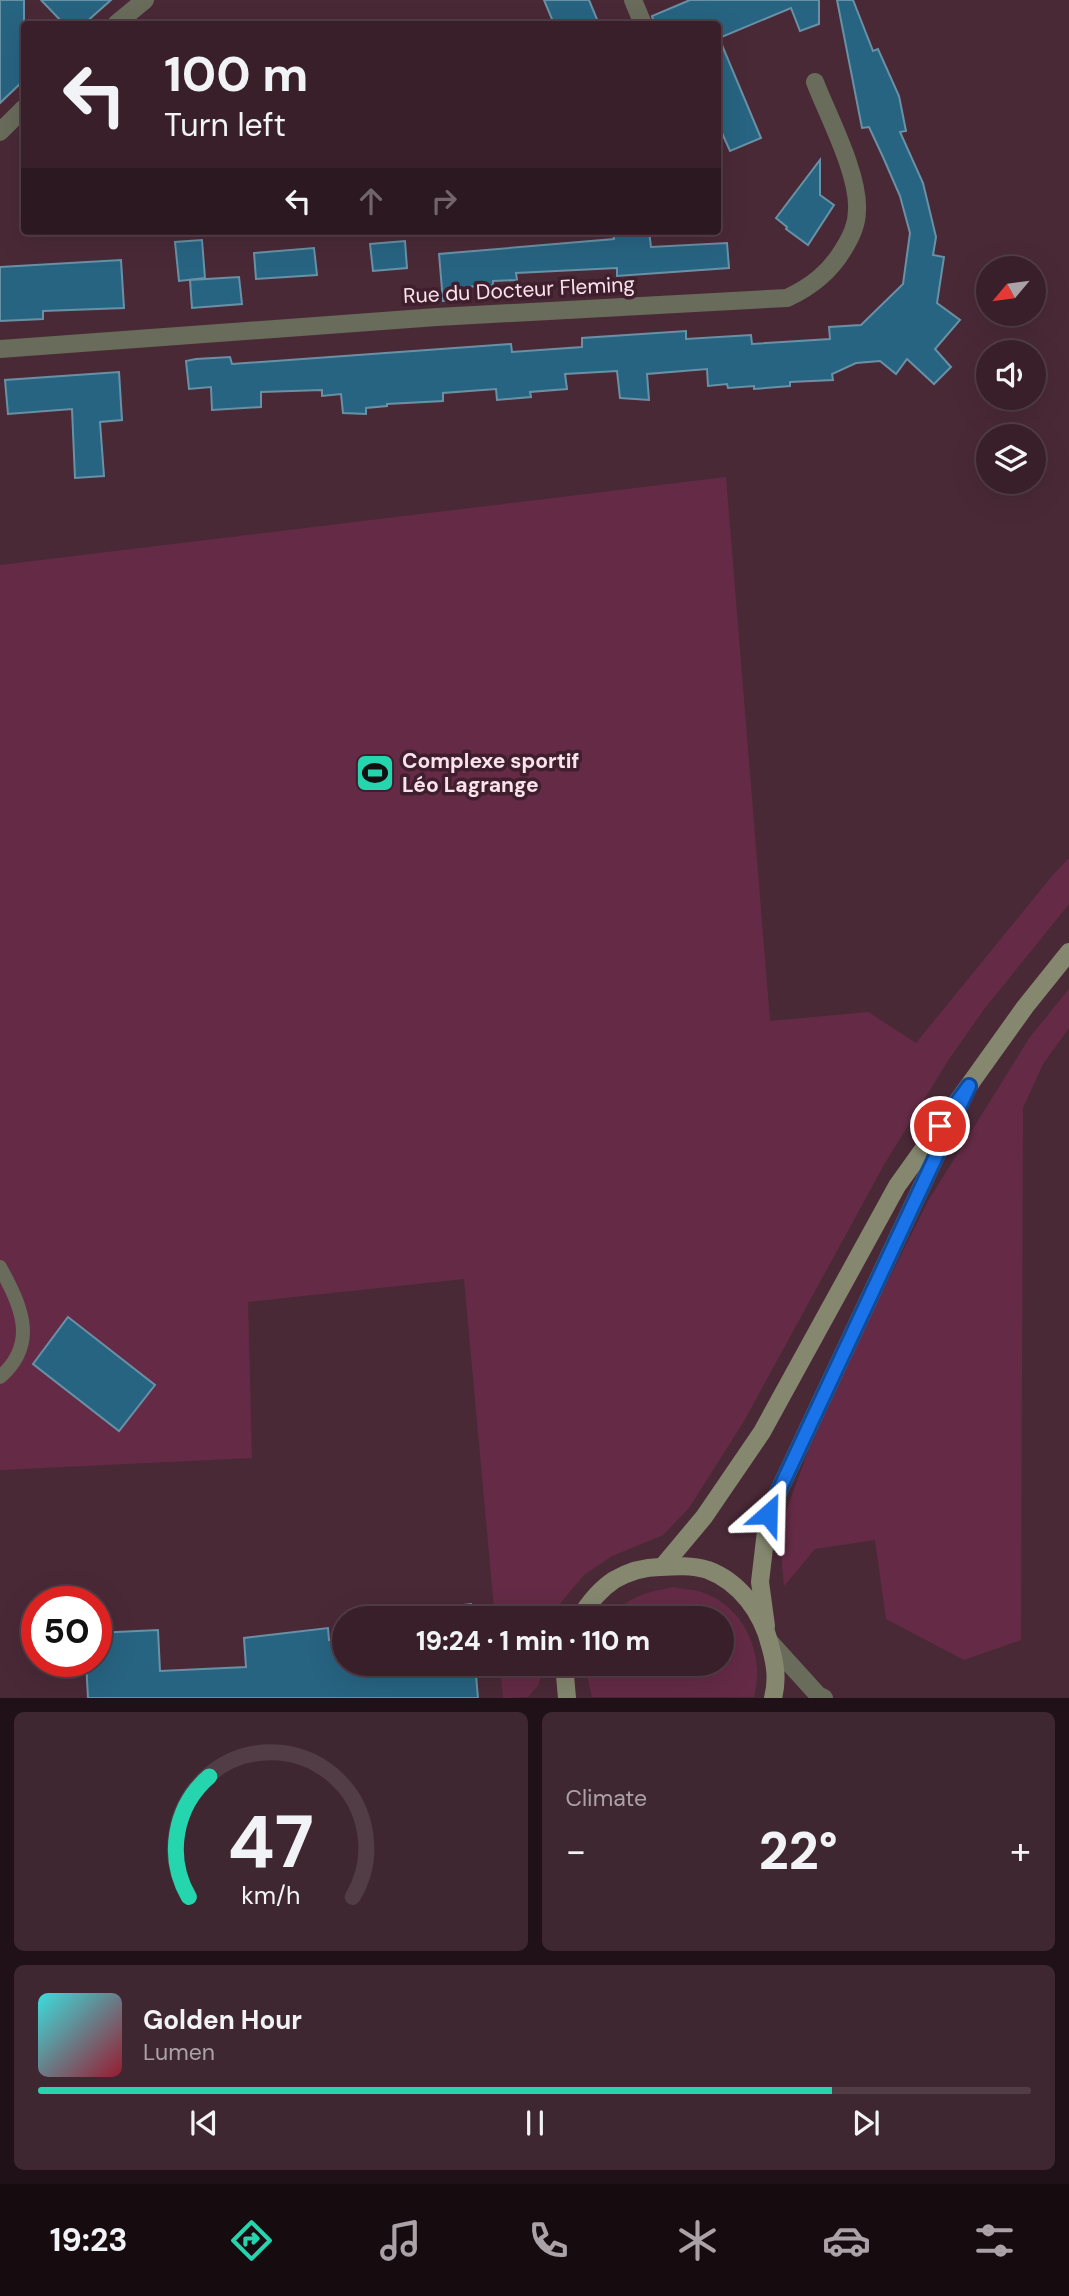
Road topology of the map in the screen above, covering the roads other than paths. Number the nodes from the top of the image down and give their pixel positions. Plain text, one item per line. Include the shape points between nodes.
1 (145, 0) edge
2 (633, 0) edge
3 (126, 21) edge
4 (642, 21) edge
5 (815, 82) dead end
6 (21, 111) edge
7 (0, 132) edge
8 (0, 349) edge
9 (1069, 952) edge
10 (969, 1086) junction
11 (0, 1267) edge
12 (0, 1377) edge
13 (663, 1566) junction
14 (587, 1606) edge
15 (768, 1633) junction
16 (564, 1676) edge
17 (564, 1696) edge
18 (773, 1698) edge
19 (824, 1698) edge

1 - 3 street
2 - 4 street
5 - 8 street, Rue du Docteur Fleming via 853,177 858,209 853,233 835,265 810,287 787,298 437,317
6 - 7 street
9 - 10 main road
10 - 13 main road via 897,1185 762,1432 704,1517
10 - 15 main road via 768,1514 760,1582
11 - 12 lane via 19,1303 23,1339 14,1364
13 - 14 main road via 645,1567 615,1580
13 - 15 main road via 708,1570 731,1584 748,1599
15 - 18 main road via 776,1667
15 - 19 street
16 - 17 main road

